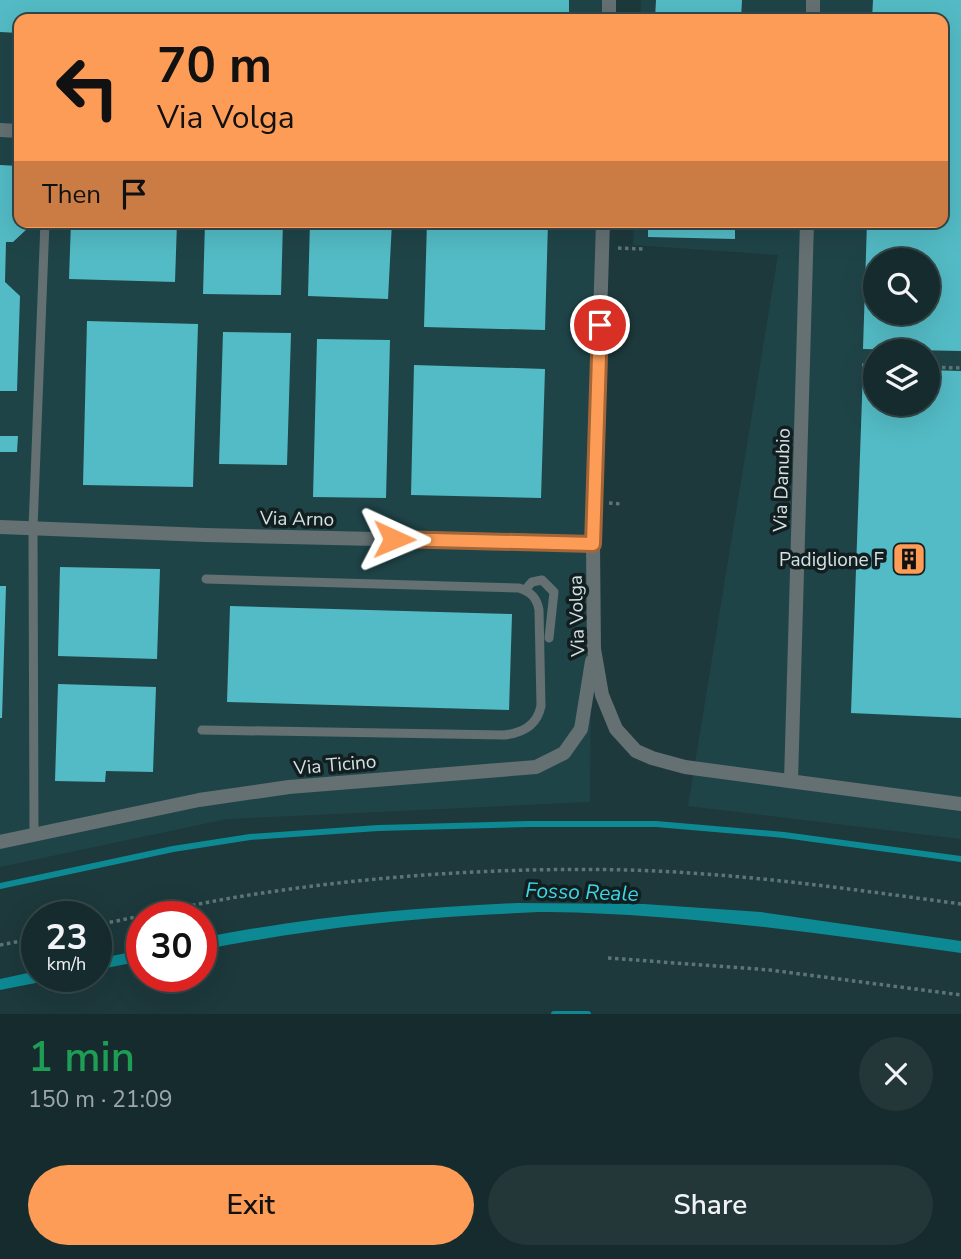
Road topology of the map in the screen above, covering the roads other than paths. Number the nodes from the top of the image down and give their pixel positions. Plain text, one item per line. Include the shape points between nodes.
1 (45, 228) edge
2 (603, 228) edge
3 (807, 228) edge
4 (0, 527) edge
5 (33, 528) junction
6 (593, 544) junction
7 (206, 579) dead end
8 (525, 590) junction
9 (549, 638) dead end
10 (594, 649) junction
11 (202, 730) dead end
12 (791, 781) junction
13 (959, 803) edge
14 (34, 834) junction
15 (0, 842) edge

1 - 5 lane
2 - 6 street, Via Volga
3 - 12 street, Via Danubio
4 - 5 street, Via Arno
5 - 6 street, Via Arno
5 - 14 lane
6 - 10 street, Via Volga
7 - 8 lane
8 - 9 lane via 542,580 554,592
8 - 11 lane via 537,601 539,610 541,706 536,720 520,733
10 - 12 street, Via Volga via 608,714 636,751 685,767
10 - 14 street, Via Ticino via 581,729 564,753 536,767 289,787 199,800
12 - 13 street, Via Volga
14 - 15 street, Via Ticino

